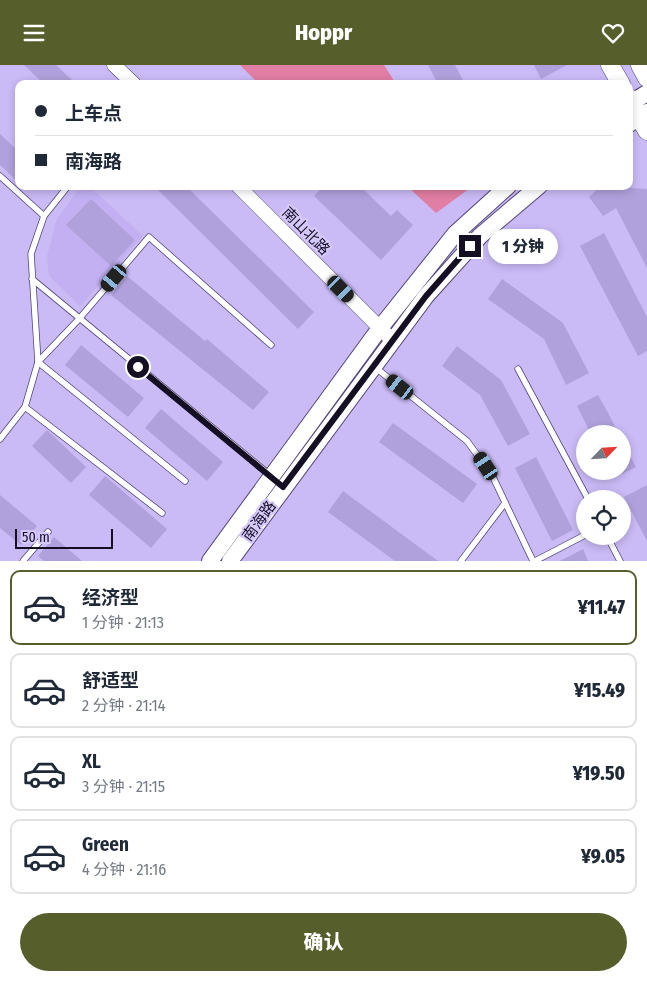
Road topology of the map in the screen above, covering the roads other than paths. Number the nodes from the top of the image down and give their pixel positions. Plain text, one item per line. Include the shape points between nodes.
1 (114, 65) edge
2 (610, 65) edge
3 (640, 65) edge
4 (647, 78) edge
5 (130, 80) edge
6 (619, 80) edge
7 (647, 93) edge
8 (636, 113) edge
9 (0, 176) edge
10 (15, 190) edge
11 (15, 190) edge
12 (65, 190) edge
13 (242, 190) edge
14 (504, 190) edge
15 (535, 190) edge
16 (44, 216) junction
17 (32, 279) junction
18 (79, 319) junction
19 (380, 327) junction
20 (393, 341) junction
21 (271, 345) dead end
22 (38, 362) junction
23 (374, 367) junction
24 (518, 369) dead end
25 (25, 407) junction
26 (0, 439) edge
27 (185, 481) dead end
28 (277, 482) junction
29 (583, 490) edge
30 (505, 503) junction
31 (162, 513) dead end
32 (48, 532) dead end
33 (576, 540) edge
34 (612, 545) edge
35 (23, 561) edge
36 (210, 561) edge
37 (230, 561) edge
38 (461, 561) edge
39 (534, 561) edge
40 (620, 561) edge

1 - 5 street
2 - 6 main road
3 - 4 main road
7 - 8 main road
9 - 11 lane
10 - 16 lane
12 - 16 lane
13 - 19 street, 南山北路
14 - 19 main road, 南海路 via 455,234
15 - 20 main road, 南海路 via 480,236 426,296
16 - 17 lane via 31,254
17 - 18 lane
17 - 22 lane
18 - 21 lane via 149,237
18 - 22 lane
18 - 28 lane
19 - 20 street, 南山北路
19 - 28 main road, 南海路
20 - 23 main road, 南海路
22 - 25 lane
22 - 27 lane
23 - 28 main road, 南海路
23 - 30 lane via 467,441 492,475
24 - 29 lane
25 - 26 lane
25 - 31 lane
28 - 36 main road, 南海路
28 - 37 main road, 南海路
30 - 38 lane
30 - 39 lane
32 - 35 lane
33 - 39 lane
34 - 40 lane

